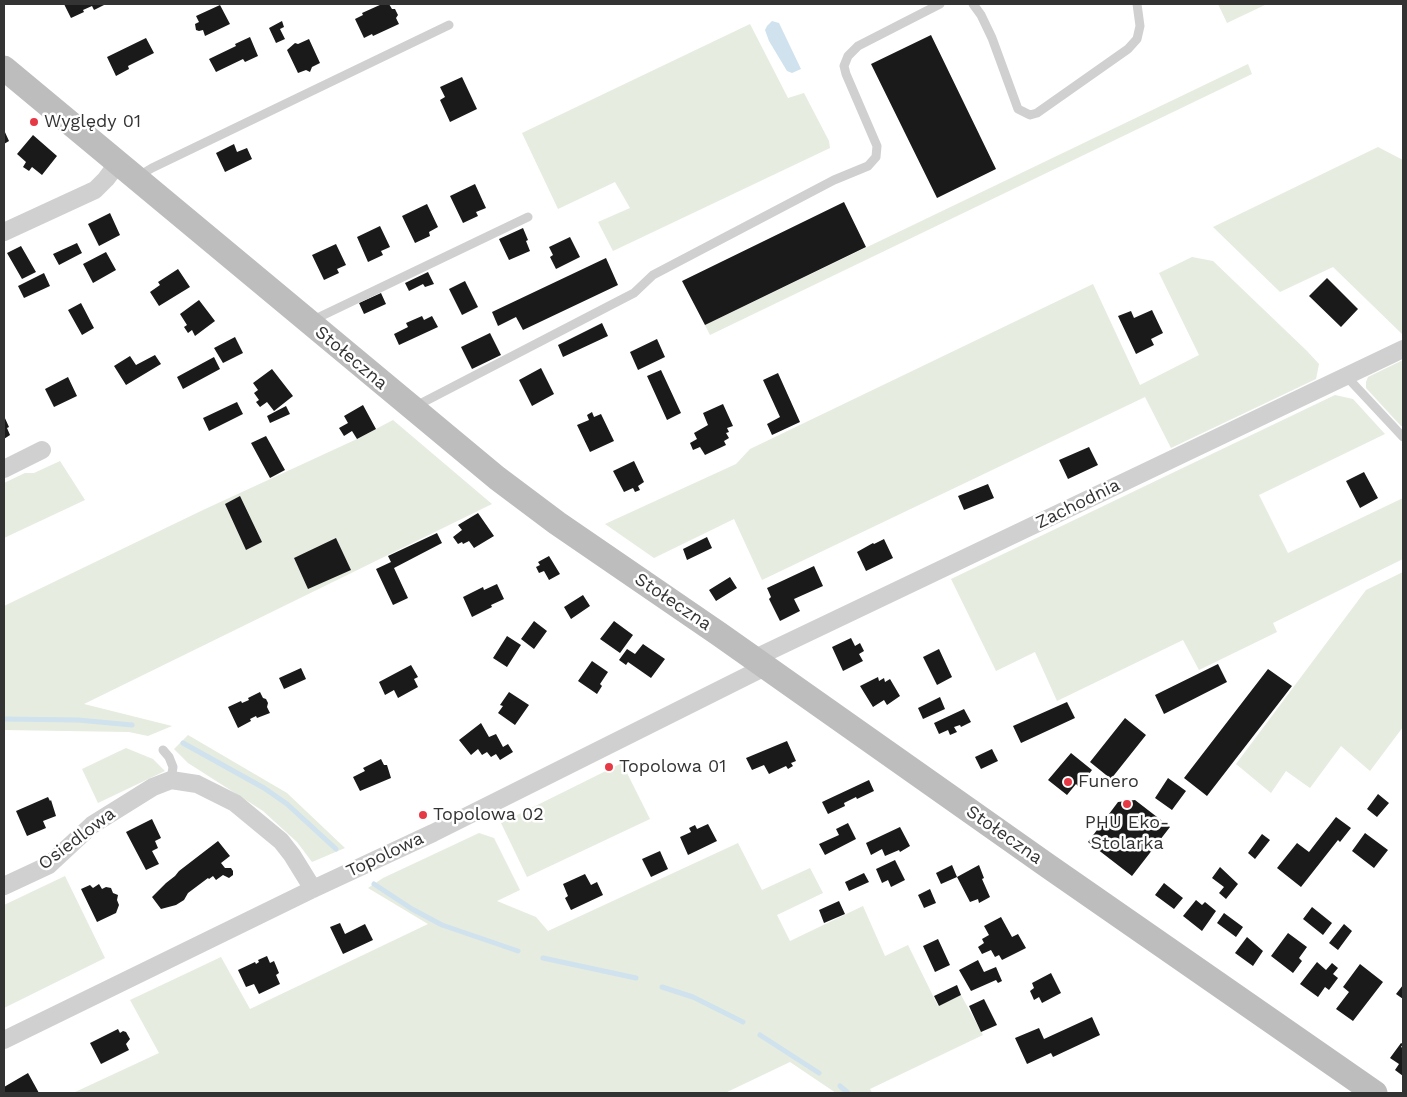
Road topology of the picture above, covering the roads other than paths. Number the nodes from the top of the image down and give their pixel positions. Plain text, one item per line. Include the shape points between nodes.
1 (940, 4) edge
2 (973, 4) edge
3 (1137, 4) edge
4 (449, 25) dead end
5 (4, 68) edge
6 (128, 170) junction
7 (528, 217) dead end
8 (4, 232) edge
9 (308, 322) junction
10 (1403, 349) edge
11 (1346, 376) junction
12 (411, 408) junction
13 (1403, 436) edge
14 (42, 450) dead end
15 (4, 469) edge
16 (759, 663) junction
17 (162, 750) dead end
18 (171, 780) junction
19 (4, 886) edge
20 (313, 889) junction
21 (4, 1040) edge
22 (1375, 1093) edge

1 - 12 lane via 858,46 848,56 844,66 846,74 877,146 876,157 868,166 834,180 653,275 634,293
2 - 3 lane via 992,38 1018,109 1030,115 1128,49 1137,39 1140,26
4 - 6 lane via 152,168
5 - 6 main road, Stołeczna
6 - 8 street via 106,179 95,190
6 - 9 main road, Stołeczna
7 - 9 lane
9 - 12 main road, Stołeczna
10 - 11 street, Zachodnia
11 - 13 lane
11 - 16 street, Zachodnia
12 - 16 main road, Stołeczna via 557,523
14 - 15 street
16 - 20 street, Topolowa via 433,833
16 - 22 main road, Stołeczna
17 - 18 lane via 173,767
18 - 19 street, Osiedlowa via 153,786 92,825 49,865
18 - 20 street via 197,784 236,803 281,841
20 - 21 street, Topolowa

